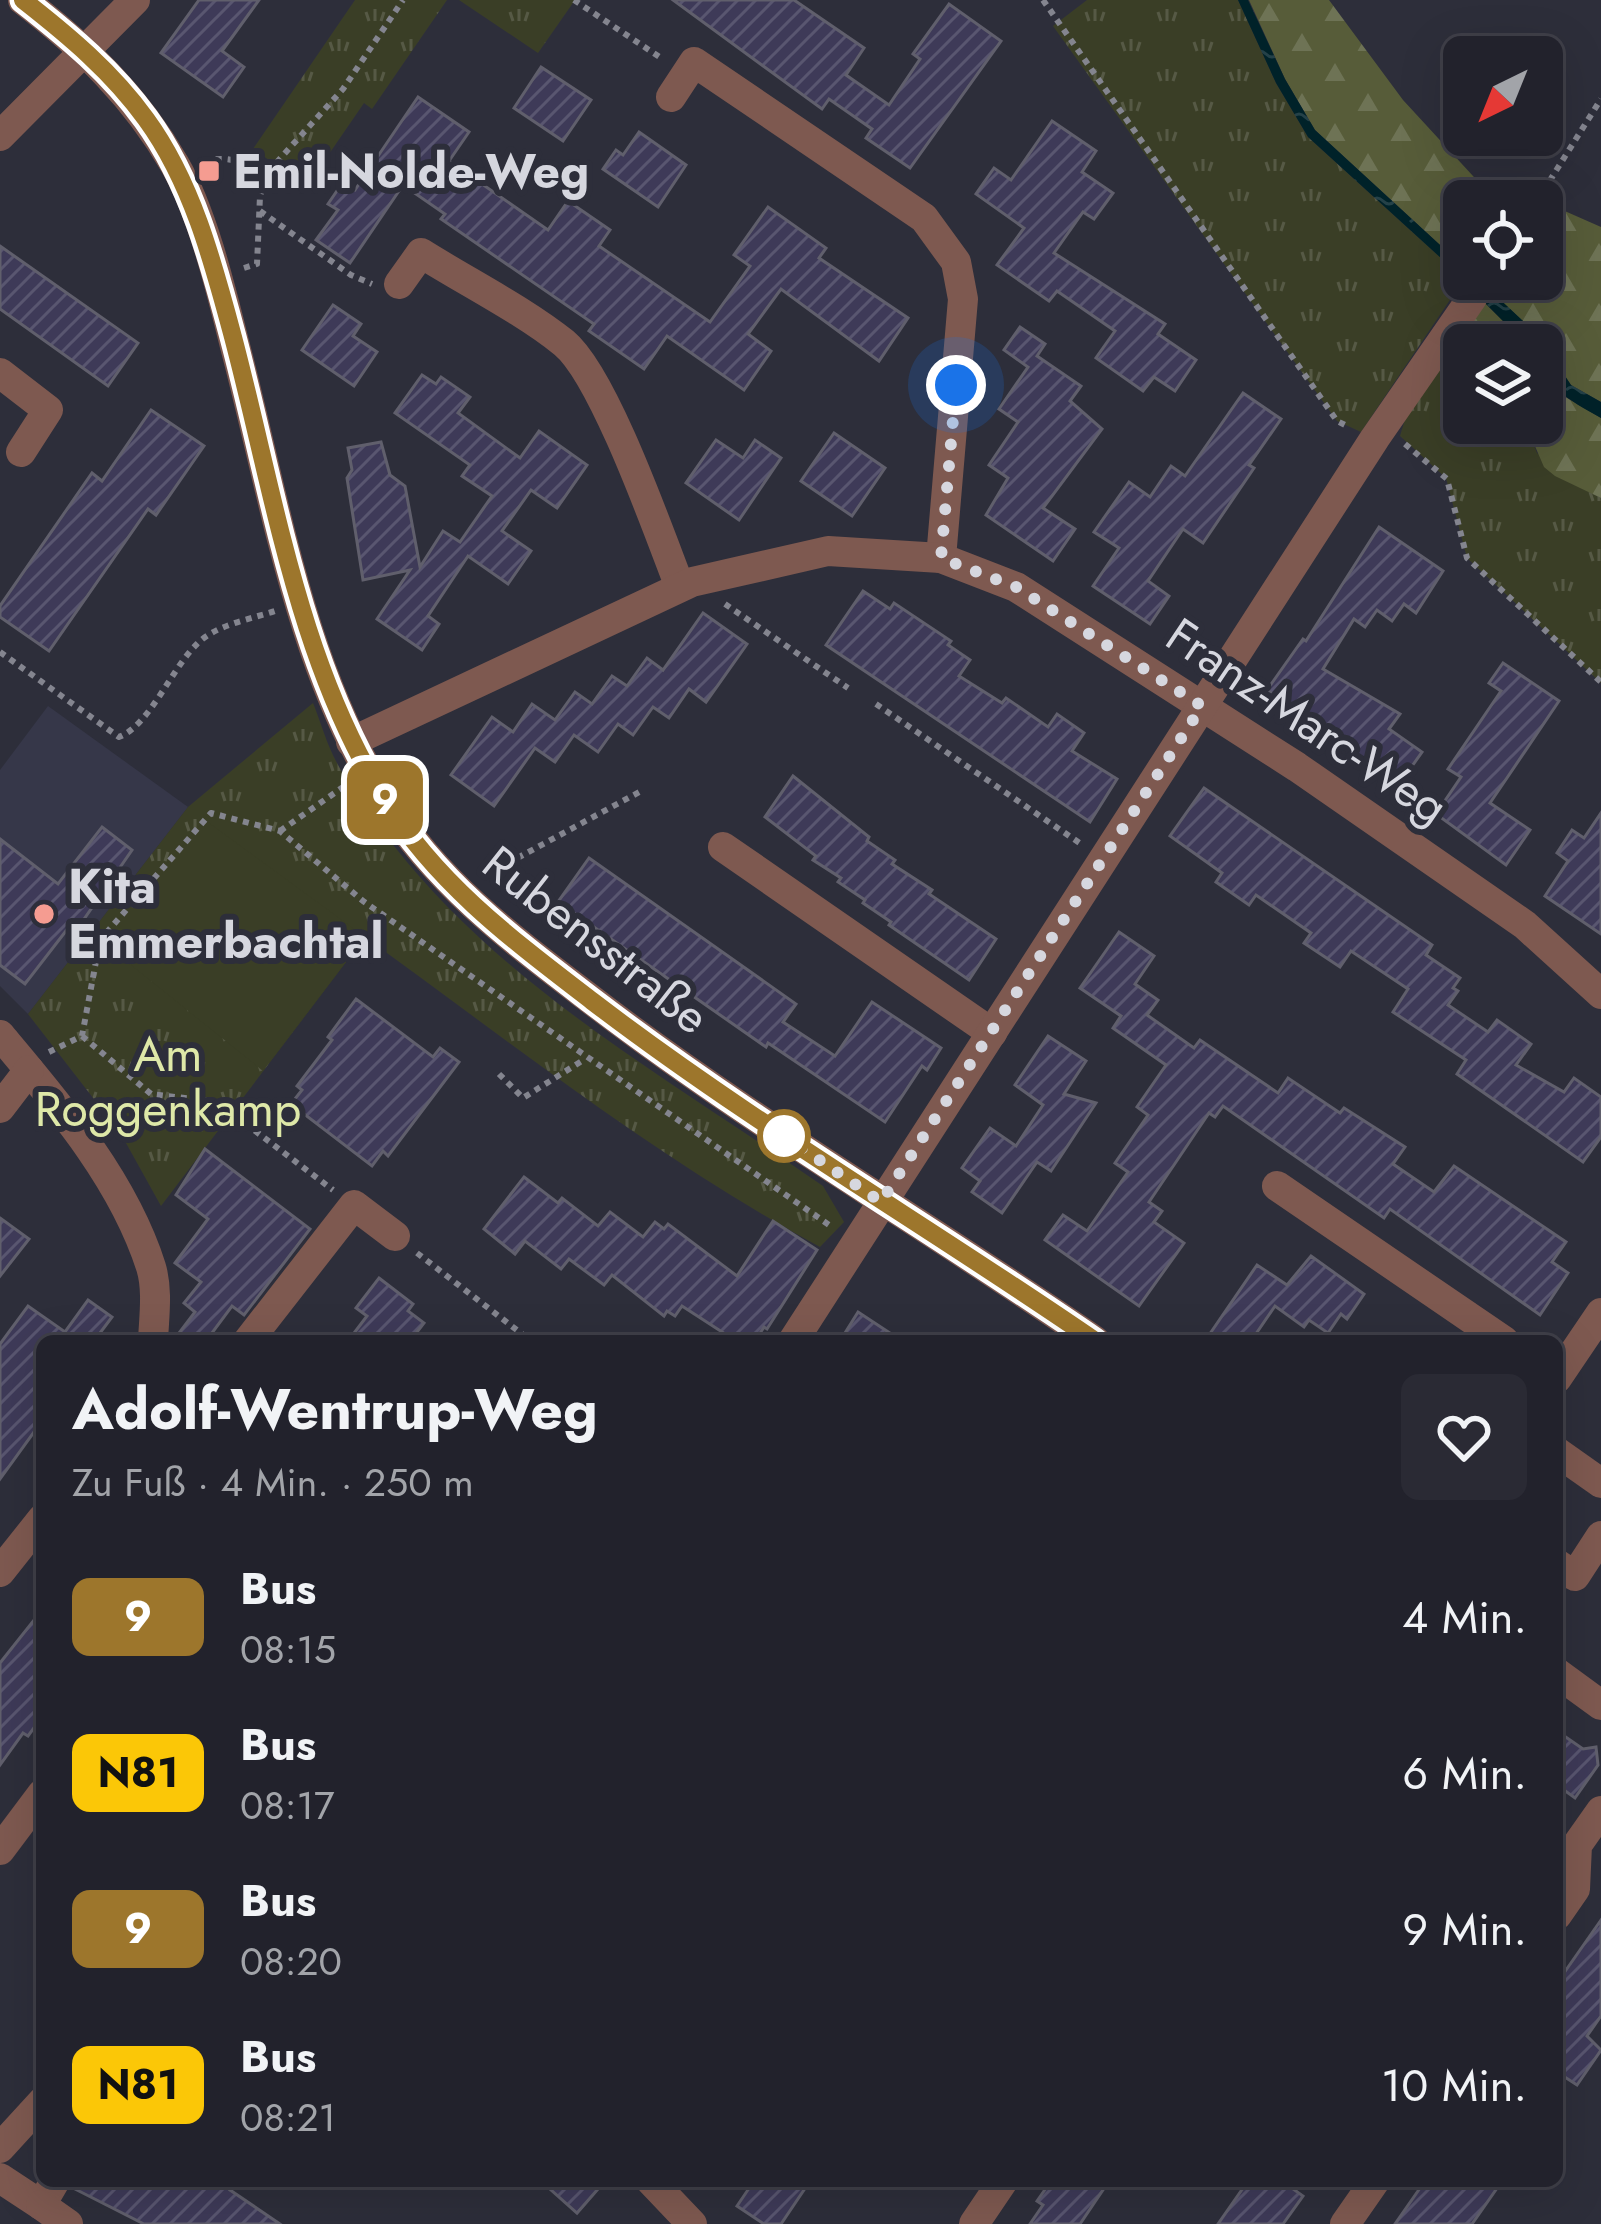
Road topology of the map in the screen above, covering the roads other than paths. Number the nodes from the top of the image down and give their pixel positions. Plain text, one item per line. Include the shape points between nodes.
1 (23, 0) edge
2 (134, 0) edge
3 (85, 48) junction
4 (679, 86) road end
5 (0, 136) edge
6 (399, 284) road end
7 (1471, 300) edge
8 (0, 373) edge
9 (22, 452) dead end
10 (941, 558) junction
11 (686, 585) junction
12 (1202, 706) junction
13 (358, 754) junction
14 (723, 847) dead end
15 (1601, 994) edge
16 (992, 1033) junction
17 (0, 1035) edge
18 (27, 1067) junction
19 (0, 1108) edge
20 (1276, 1186) dead end
21 (881, 1202) junction
22 (395, 1236) road end
23 (1601, 1312) edge
24 (153, 1335) edge
25 (253, 1335) edge
26 (797, 1335) edge
27 (1086, 1335) edge
28 (1495, 1335) edge
29 (1563, 1369) edge
30 (1563, 1456) edge
31 (1601, 1483) edge
32 (36, 1527) edge
33 (1601, 1536) edge
34 (1563, 1568) edge
35 (0, 1572) edge
36 (1563, 1677) edge
37 (1601, 1705) edge
38 (36, 1802) edge
39 (1601, 1811) edge
40 (0, 1850) edge
41 (1563, 1906) edge
42 (36, 2108) edge
43 (0, 2147) edge
44 (3, 2185) edge
45 (657, 2187) edge
46 (999, 2187) edge
47 (1371, 2187) edge
48 (48, 2193) edge
49 (68, 2224) edge
50 (692, 2224) edge
51 (974, 2224) edge
52 (1345, 2224) edge

1 - 3 street, Rubensstraße
2 - 3 street
3 - 5 street
3 - 13 street, Rubensstraße via 146,118 178,171 217,275 300,602
4 - 10 street via 694,62 924,218 956,262 963,298
6 - 11 street via 422,254 566,345 587,372
7 - 12 street
8 - 9 street via 48,410
10 - 11 street, Franz-Marc-Weg via 828,550
10 - 12 street, Franz-Marc-Weg via 1016,587
11 - 13 street, Franz-Marc-Weg
12 - 15 street, Franz-Marc-Weg via 1462,878
12 - 16 street
13 - 21 street, Rubensstraße via 419,848 496,927 647,1043
14 - 16 street
16 - 21 street
17 - 18 street
18 - 19 street
18 - 24 street via 124,1206 152,1270
20 - 28 street
21 - 26 street
21 - 27 street, Rubensstraße
22 - 25 street via 354,1205
23 - 29 street
30 - 31 street
32 - 35 street
33 - 34 street via 1575,1576
36 - 37 street
38 - 40 street
39 - 41 street via 1577,1845 1575,1888
42 - 43 street
44 - 48 street
45 - 50 street
46 - 51 street
47 - 52 street
48 - 49 street

